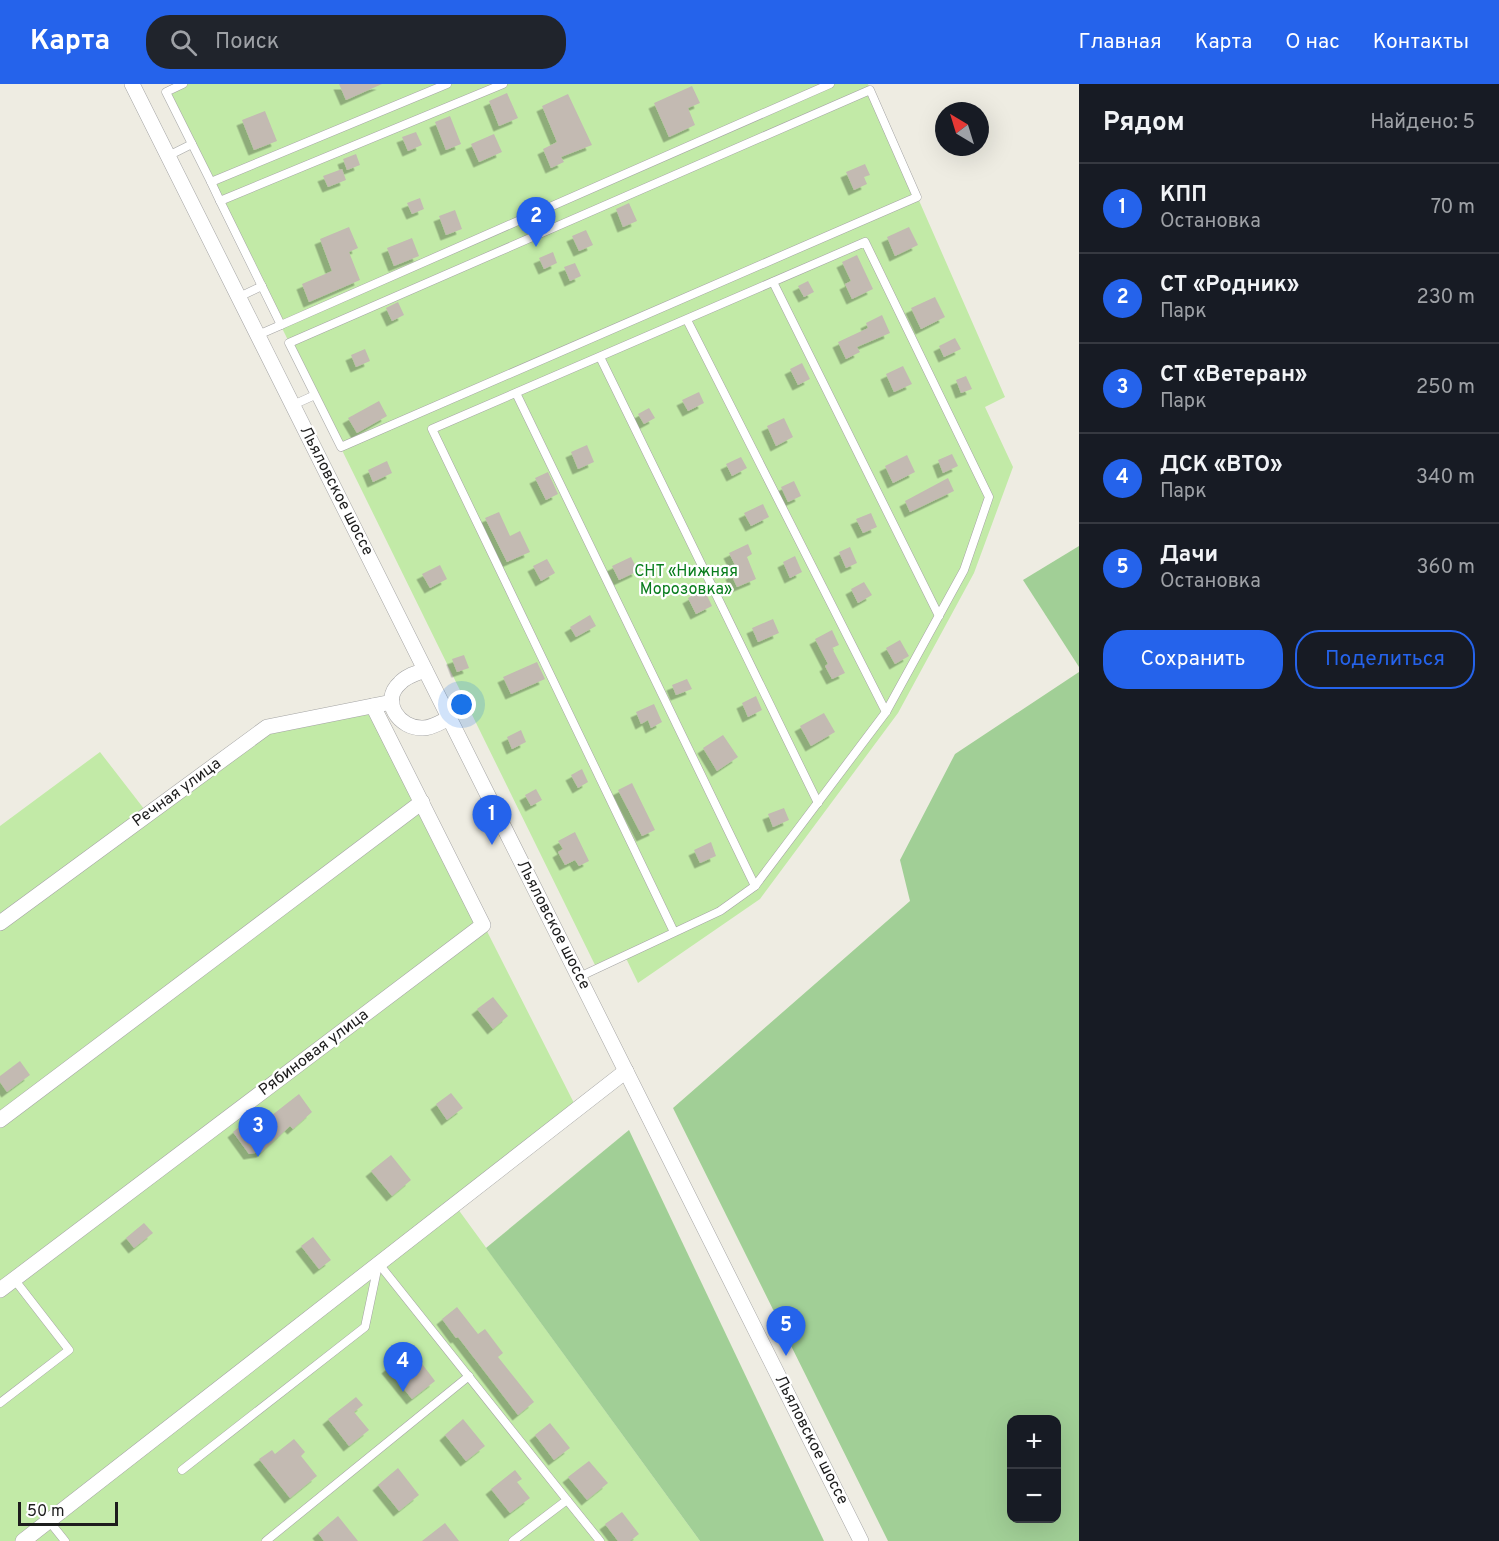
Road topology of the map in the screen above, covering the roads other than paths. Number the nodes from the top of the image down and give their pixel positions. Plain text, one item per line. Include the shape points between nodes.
1 (132, 84) edge
2 (183, 84) edge
3 (447, 84) edge
4 (503, 84) edge
5 (830, 84) edge
6 (869, 87) edge
7 (192, 144) junction
8 (168, 156) junction
9 (211, 182) junction
10 (220, 201) junction
11 (773, 282) junction
12 (262, 286) junction
13 (238, 297) junction
14 (687, 320) junction
15 (281, 325) junction
16 (258, 336) junction
17 (600, 357) junction
18 (516, 393) junction
19 (315, 395) junction
20 (293, 405) junction
21 (939, 616) junction
22 (425, 670) junction
23 (392, 702) junction
24 (373, 706) junction
25 (886, 712) junction
26 (449, 718) junction
27 (422, 802) junction
28 (818, 803) junction
29 (755, 886) junction
30 (0, 923) edge
31 (674, 932) junction
32 (579, 977) junction
33 (626, 1071) junction
34 (0, 1120) edge
35 (379, 1264) junction
36 (14, 1279) junction
37 (0, 1290) edge
38 (469, 1376) junction
39 (0, 1403) edge
40 (182, 1470) dead end
41 (567, 1500) junction
42 (49, 1521) junction
43 (23, 1541) edge
44 (65, 1541) edge
45 (266, 1541) edge
46 (513, 1541) edge
47 (600, 1541) edge
48 (861, 1541) edge

1 - 8 street, Льяловское шоссе
2 - 7 lane via 166,92
3 - 9 lane
4 - 10 lane
5 - 15 lane
6 - 19 lane via 290,343
6 - 19 lane via 917,197 341,447
7 - 8 lane
7 - 9 lane
8 - 13 street, Льяловское шоссе
9 - 10 lane
10 - 12 lane
11 - 14 lane
11 - 21 lane
11 - 21 lane via 865,242 989,496 964,570
12 - 13 lane
12 - 15 lane
13 - 16 street, Льяловское шоссе
14 - 17 lane
14 - 25 lane
15 - 16 lane
16 - 20 street, Льяловское шоссе
17 - 18 lane
17 - 28 lane
18 - 29 lane
18 - 31 lane via 432,429
19 - 20 lane
20 - 22 street, Льяловское шоссе
21 - 25 lane
22 - 23 street via 399,683
22 - 26 street, Льяловское шоссе
23 - 24 street, Речная улица
23 - 26 street via 400,721 415,728 431,727
24 - 27 street
24 - 30 street, Речная улица via 267,727
25 - 28 lane
26 - 32 street, Льяловское шоссе
27 - 34 street
27 - 36 street, Рябиновая улица via 483,925
28 - 29 lane
29 - 31 lane via 720,911
31 - 32 lane
32 - 33 street, Льяловское шоссе
33 - 35 street
33 - 48 street, Льяловское шоссе
35 - 38 lane
35 - 40 lane via 365,1327
35 - 42 street
36 - 37 street, Рябиновая улица
36 - 39 lane via 69,1350
38 - 41 lane
38 - 45 lane
41 - 46 lane
41 - 47 lane
42 - 43 street
42 - 44 lane

